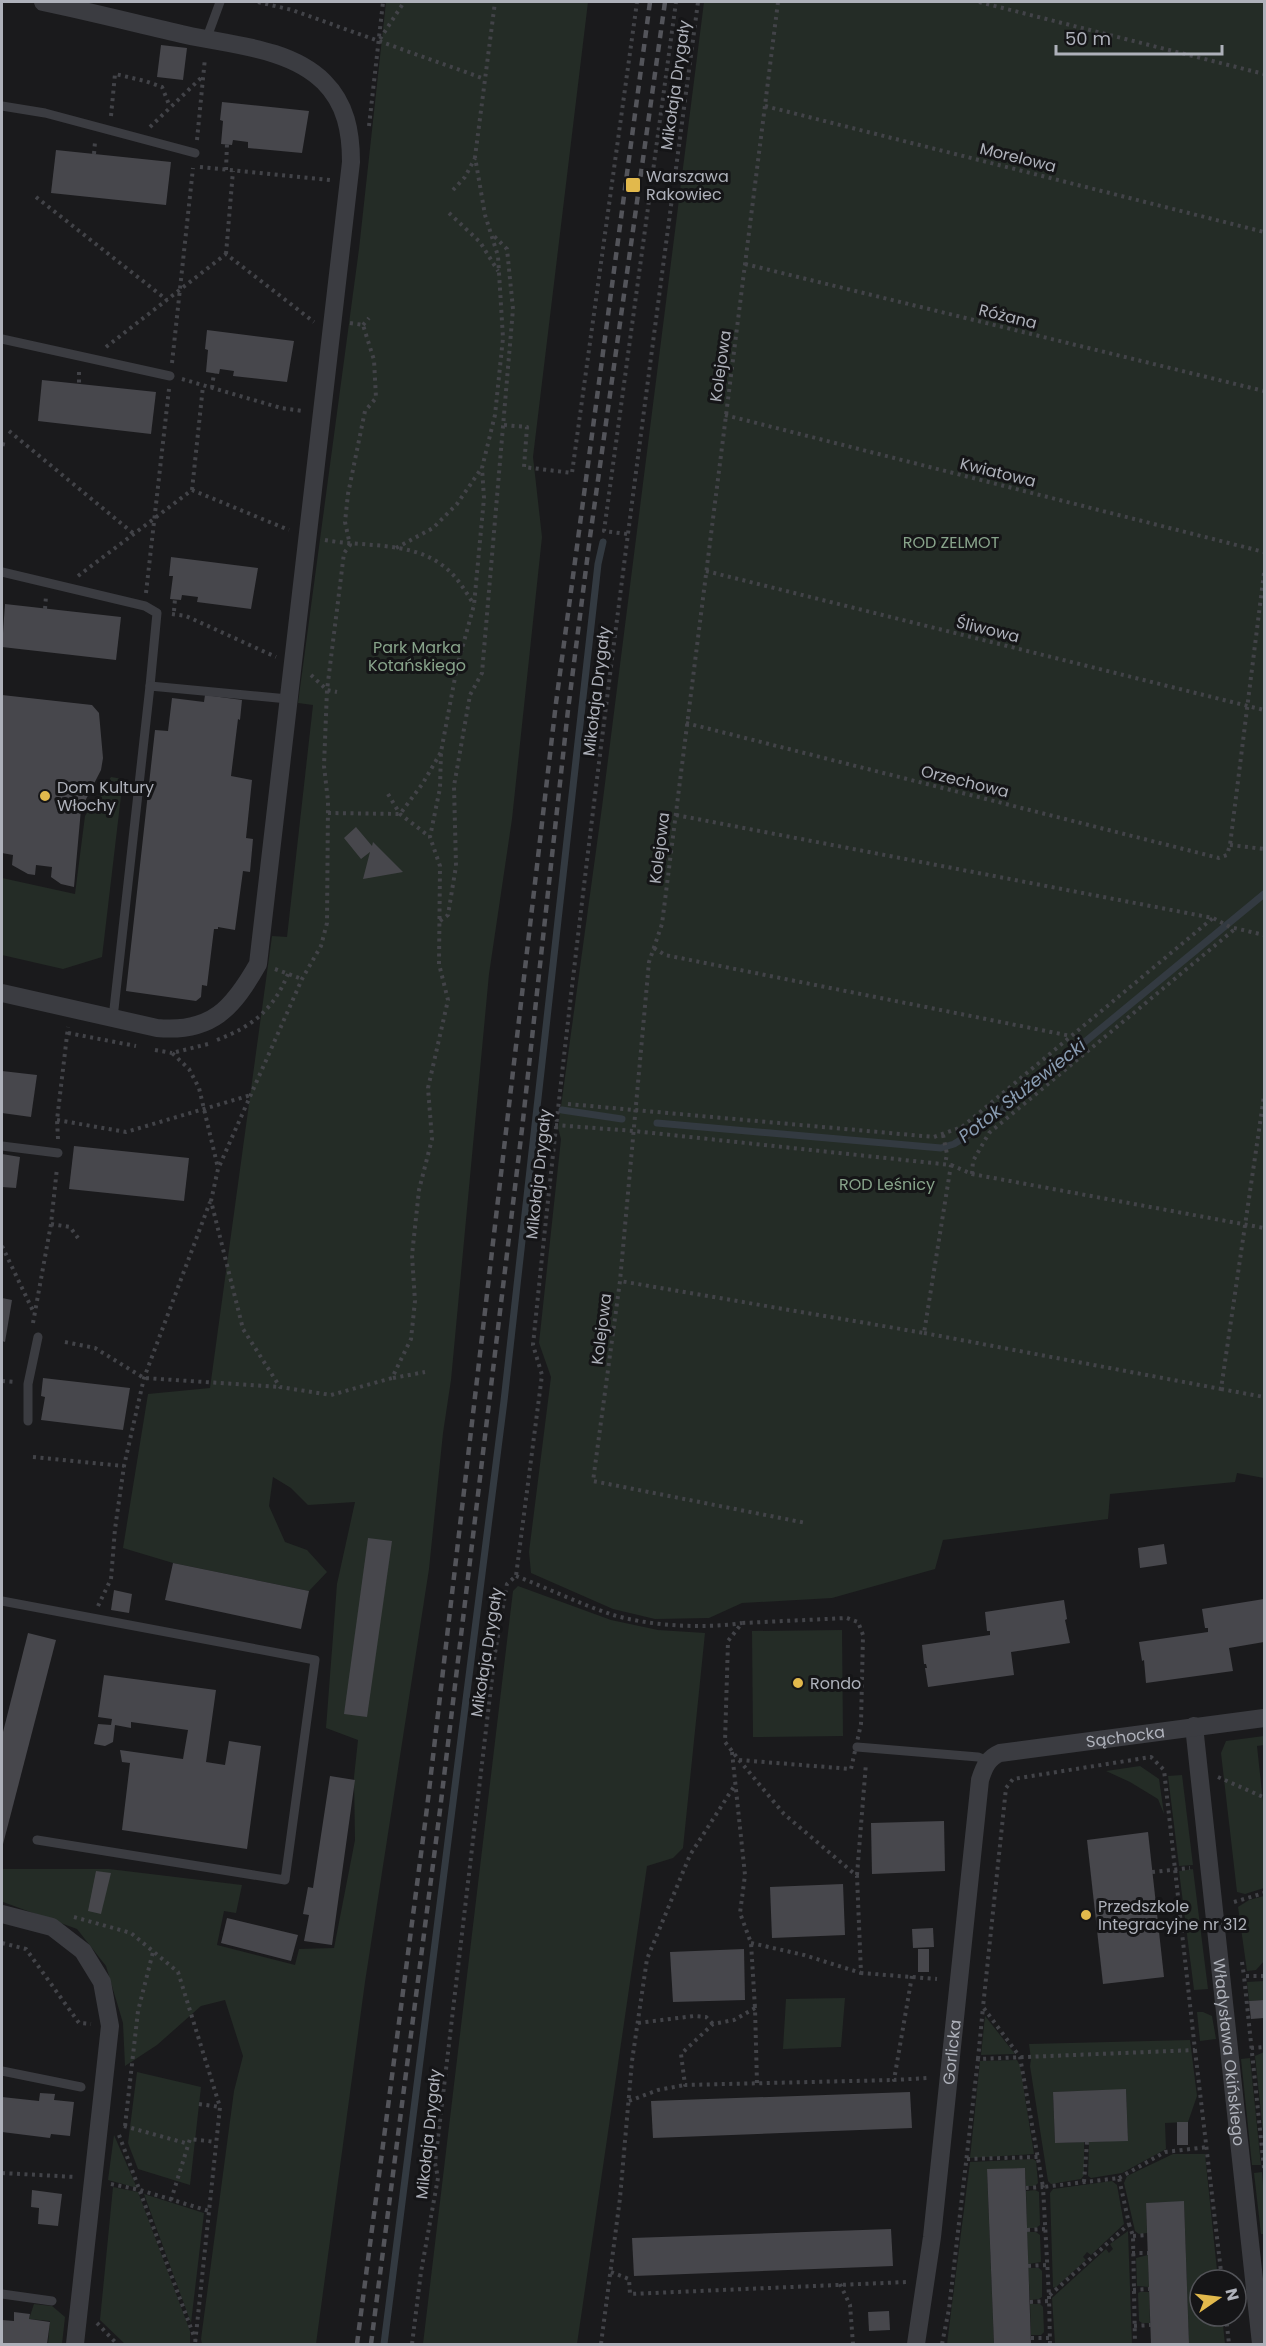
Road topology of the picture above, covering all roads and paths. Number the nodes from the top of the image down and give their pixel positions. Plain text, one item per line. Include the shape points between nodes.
1 (43, 2) edge
2 (220, 2) edge
3 (258, 2) edge
4 (404, 2) edge
5 (495, 2) edge
6 (637, 2) edge
7 (676, 2) edge
8 (698, 2) edge
9 (778, 2) edge
10 (979, 2) edge
11 (267, 3) edge
12 (206, 39) junction
13 (378, 42) junction
14 (1264, 74) edge
15 (204, 76) junction
16 (485, 79) junction
17 (2, 106) edge
18 (765, 106) junction
19 (170, 107) junction
20 (109, 130) junction
21 (138, 138) junction
22 (227, 144) dead end
23 (195, 153) junction
24 (475, 157) junction
25 (194, 167) junction
26 (226, 170) junction
27 (233, 171) junction
28 (349, 182) junction
29 (453, 190) dead end
30 (36, 197) dead end
31 (449, 213) dead end
32 (489, 231) junction
33 (1264, 232) edge
34 (226, 254) junction
35 (745, 264) junction
36 (500, 274) junction
37 (180, 290) junction
38 (167, 300) junction
39 (369, 318) dead end
40 (331, 321) junction
41 (363, 325) junction
42 (2, 339) edge
43 (91, 358) junction
44 (214, 373) dead end
45 (170, 376) junction
46 (203, 386) junction
47 (212, 388) junction
48 (1264, 391) edge
49 (376, 398) junction
50 (381, 401) dead end
51 (321, 412) junction
52 (725, 415) junction
53 (504, 425) junction
54 (9, 431) dead end
55 (482, 468) junction
56 (192, 490) junction
57 (154, 519) junction
58 (134, 534) junction
59 (627, 534) junction
60 (307, 537) junction
61 (350, 545) junction
62 (395, 548) junction
63 (1264, 552) edge
64 (706, 571) junction
65 (2, 572) edge
66 (1264, 573) edge
67 (63, 586) junction
68 (175, 599) dead end
69 (474, 605) junction
70 (145, 606) junction
71 (173, 614) dead end
72 (186, 616) dead end
73 (292, 665) junction
74 (150, 686) junction
75 (327, 690) junction
76 (337, 692) dead end
77 (288, 699) junction
78 (1248, 706) junction
79 (1264, 710) edge
80 (686, 723) junction
81 (441, 752) junction
82 (388, 794) dead end
83 (328, 813) junction
84 (400, 814) junction
85 (676, 815) junction
86 (430, 837) junction
87 (1230, 845) junction
88 (1264, 849) edge
89 (1213, 918) junction
90 (440, 921) junction
91 (1236, 928) junction
92 (1264, 934) edge
93 (654, 948) junction
94 (258, 964) junction
95 (288, 974) junction
96 (302, 979) junction
97 (2, 993) edge
98 (71, 1009) junction
99 (113, 1018) junction
100 (68, 1033) junction
101 (1071, 1036) junction
102 (140, 1047) dead end
103 (151, 1049) dead end
104 (172, 1053) junction
105 (251, 1095) junction
106 (1264, 1096) edge
107 (568, 1104) dead end
108 (204, 1108) junction
109 (636, 1110) junction
110 (57, 1120) junction
111 (555, 1125) junction
112 (634, 1131) junction
113 (943, 1135) junction
114 (2, 1146) edge
115 (58, 1153) junction
116 (945, 1164) junction
117 (951, 1165) junction
118 (218, 1169) junction
119 (972, 1174) junction
120 (211, 1202) junction
121 (51, 1224) junction
122 (1246, 1225) junction
123 (1264, 1228) edge
124 (78, 1238) dead end
125 (2, 1246) edge
126 (620, 1281) junction
127 (34, 1313) junction
128 (35, 1333) joint
129 (924, 1333) junction
130 (65, 1342) dead end
131 (425, 1372) dead end
132 (144, 1378) junction
133 (392, 1378) junction
134 (2, 1381) edge
135 (21, 1383) dead end
136 (280, 1387) junction
137 (1221, 1389) junction
138 (1264, 1397) edge
139 (28, 1421) dead end
140 (33, 1457) dead end
141 (124, 1466) junction
142 (806, 1524) dead end
143 (516, 1576) junction
144 (2, 1601) edge
145 (92, 1618) junction
146 (742, 1623) junction
147 (1264, 1718) edge
148 (1194, 1726) junction
149 (862, 1748) junction
150 (732, 1751) junction
151 (739, 1760) junction
152 (988, 1761) junction
153 (1217, 1769) dead end
154 (1218, 1777) junction
155 (735, 1785) junction
156 (1219, 1788) dead end
157 (1263, 1797) dead end
158 (37, 1840) dead end
159 (1209, 1865) junction
160 (1175, 1870) junction
161 (1152, 1872) dead end
162 (857, 1876) junction
163 (1233, 1890) dead end
164 (1264, 1893) edge
165 (2, 1914) edge
166 (52, 1927) junction
167 (2, 1943) edge
168 (752, 1943) junction
169 (153, 1952) junction
170 (861, 1973) junction
171 (912, 1976) junction
172 (1264, 1976) edge
173 (938, 1979) dead end
174 (983, 2007) junction
175 (755, 2008) junction
176 (638, 2023) junction
177 (713, 2024) junction
178 (110, 2026) junction
179 (1264, 2047) edge
180 (1251, 2048) junction
181 (1195, 2050) junction
182 (1020, 2057) junction
183 (978, 2059) junction
184 (2, 2071) edge
185 (927, 2078) dead end
186 (894, 2080) junction
187 (758, 2083) junction
188 (685, 2085) junction
189 (81, 2087) dead end
190 (629, 2102) junction
191 (200, 2104) dead end
192 (220, 2107) junction
193 (125, 2126) junction
194 (216, 2142) junction
195 (1087, 2142) dead end
196 (189, 2144) junction
197 (1208, 2147) junction
198 (1038, 2157) junction
199 (966, 2159) junction
200 (1264, 2168) edge
201 (2, 2174) edge
202 (1119, 2178) junction
203 (98, 2181) junction
204 (1084, 2182) junction
205 (1043, 2187) junction
206 (1026, 2188) dead end
207 (140, 2190) junction
208 (171, 2200) junction
209 (209, 2211) junction
210 (1129, 2224) junction
211 (1045, 2229) junction
212 (1027, 2230) dead end
213 (1147, 2235) dead end
214 (1133, 2236) junction
215 (1132, 2253) junction
216 (1148, 2253) dead end
217 (1047, 2265) junction
218 (1028, 2266) dead end
219 (1221, 2268) edge
220 (611, 2272) junction
221 (908, 2282) dead end
222 (840, 2284) junction
223 (1149, 2289) dead end
224 (1133, 2290) junction
225 (2, 2294) edge
226 (1049, 2299) junction
227 (52, 2301) dead end
228 (1030, 2302) dead end
229 (1151, 2325) dead end
230 (1134, 2326) junction
231 (1227, 2328) edge
232 (1031, 2338) dead end
233 (1050, 2338) junction
234 (195, 2342) edge
235 (75, 2344) edge
236 (412, 2344) edge
237 (601, 2344) edge
238 (853, 2344) edge
239 (916, 2344) edge
240 (942, 2344) edge
241 (1050, 2344) edge
242 (1135, 2344) edge
243 (1229, 2344) edge
244 (1261, 2344) edge

1 - 12 street
2 - 12 lane
3 - 11 path
4 - 13 path
5 - 16 path
6 - 53 path via 572,473 524,467 527,427
7 - 59 path via 603,531
8 - 59 path, Mikołaja Drygały
9 - 18 path, Kolejowa
10 - 14 path
11 - 13 path
12 - 15 path
12 - 28 street via 290,60 322,80 339,102 350,130
13 - 16 path
15 - 19 path
15 - 23 path
16 - 24 path
17 - 20 lane
18 - 33 path, Morelowa
18 - 35 path, Kolejowa
19 - 20 path via 162,87 115,74
19 - 21 path
20 - 21 lane
21 - 23 lane
22 - 26 path
23 - 25 path
24 - 29 path
24 - 32 path
25 - 26 path
25 - 37 path
26 - 27 path
27 - 28 path
27 - 34 path
28 - 40 street
30 - 38 path
31 - 36 path via 480,242
32 - 36 path
32 - 53 path via 507,249 513,309
34 - 37 path
34 - 40 path via 318,325
35 - 48 path, Różana
35 - 52 path, Kolejowa
36 - 55 path via 503,338 495,416
37 - 38 path
37 - 45 path
38 - 43 path
39 - 41 path
40 - 41 path
40 - 51 street
41 - 49 path via 374,360
42 - 43 lane
43 - 45 lane
44 - 47 path
45 - 46 path
45 - 57 path
46 - 47 path
46 - 56 path
47 - 51 path via 281,408
49 - 50 path
49 - 61 path via 365,411 348,494 345,522
51 - 60 street
52 - 63 path, Kwiatowa
52 - 64 path, Kolejowa
53 - 90 path via 482,673 470,695 454,786 456,866 448,915
54 - 58 path
55 - 62 path via 457,504 433,528
55 - 69 path via 484,498
56 - 57 path
56 - 60 path
57 - 58 path
57 - 70 path
58 - 67 path
59 - 111 path, Mikołaja Drygały
60 - 61 path
60 - 73 street
61 - 62 path
61 - 75 path via 344,553
62 - 69 path via 426,555 443,565
64 - 78 path, Śliwowa
64 - 80 path, Kolejowa
65 - 67 lane
66 - 78 path
67 - 70 lane
68 - 71 path
69 - 81 path via 457,667
70 - 74 lane via 157,613
72 - 73 path
73 - 75 path via 303,667
73 - 77 street
74 - 77 lane
74 - 99 lane
75 - 76 path
75 - 83 path via 324,766
77 - 94 street
78 - 79 path, Śliwowa
78 - 87 path
80 - 85 path, Kolejowa
80 - 87 path, Orzechowa via 1219,858 1227,855
81 - 84 path
81 - 86 path via 440,788
82 - 84 path
83 - 84 path
83 - 96 path via 327,923 321,946
84 - 86 path
85 - 89 path
85 - 93 path, Kolejowa via 662,924
86 - 90 path via 440,866
87 - 88 path
89 - 91 path
89 - 101 path
90 - 133 path via 439,964 448,1000 428,1088 432,1139 419,1190 412,1255 416,1301 411,1339
91 - 92 path
91 - 119 path via 989,1133 974,1161
93 - 101 path via 665,955
93 - 109 path, Kolejowa via 649,962
94 - 95 path
94 - 99 street via 232,1004 197,1027 157,1028
95 - 96 path
95 - 104 path via 280,994 263,1015 233,1034
96 - 105 path
97 - 98 street
98 - 99 street
98 - 100 path
100 - 102 path
100 - 110 path
101 - 113 path via 962,1127
103 - 104 path
104 - 108 path via 189,1069
105 - 108 path
105 - 118 path
106 - 122 path
107 - 109 path
108 - 110 path via 126,1132
108 - 118 path
109 - 112 path, Kolejowa
109 - 113 path
110 - 115 path
111 - 112 path
111 - 143 path, Mikołaja Drygały via 533,1345 542,1375
112 - 116 path
112 - 126 path, Kolejowa
113 - 116 path
114 - 115 lane
115 - 121 path
116 - 117 path
117 - 119 path
117 - 129 path
118 - 120 path
119 - 122 path
120 - 132 path
120 - 136 path via 243,1329
121 - 124 path via 70,1227
121 - 127 path
122 - 123 path
122 - 137 path
125 - 127 path
126 - 129 path
126 - 142 path, Kolejowa via 593,1481
127 - 128 path
128 - 139 lane via 27,1384
129 - 137 path
130 - 132 path via 95,1347
131 - 133 path
132 - 136 path
132 - 141 path
133 - 136 path via 330,1395
134 - 135 path
137 - 138 path
140 - 141 path
141 - 145 path via 111,1579
143 - 146 path via 611,1614 653,1623
143 - 236 path, Mikołaja Drygały via 507,1584 495,1653 435,2163 438,2178
144 - 145 lane
145 - 158 lane via 315,1660 285,1880
146 - 149 path via 847,1618 858,1622 863,1635
146 - 150 path via 728,1641 725,1742
147 - 148 street, Sąchocka
148 - 152 street, Sąchocka via 1000,1753
148 - 159 street, Władysława Okińskiego
149 - 151 path via 851,1769
149 - 152 lane
149 - 162 path
150 - 151 path
150 - 155 path
151 - 162 path via 784,1814
152 - 239 street, Gorlicka via 980,1780 933,2237
153 - 154 path
154 - 156 path
154 - 157 path
155 - 168 path via 745,1875 740,1913
155 - 176 path via 690,1855 664,1916 647,1959
159 - 160 path
159 - 244 street, Władysława Okińskiego
160 - 161 path
160 - 174 path via 1164,1770 1151,1757 1013,1779 1006,1788
160 - 181 path
162 - 170 path
163 - 164 path via 1234,1902
165 - 166 street
166 - 169 path via 54,1911 131,1934
166 - 178 street via 83,1951 102,1982
167 - 178 path via 26,1949 79,2023
168 - 170 path
168 - 175 path
169 - 192 path via 178,1972
169 - 193 path via 138,2011
170 - 171 path
171 - 173 path
171 - 186 path
172 - 180 path via 1244,1976
174 - 182 path
174 - 183 path
175 - 177 path
175 - 187 path
176 - 177 path via 694,2016 706,2017
176 - 190 path
177 - 188 path via 681,2054
178 - 203 street
179 - 180 path
180 - 200 path
181 - 182 path
181 - 197 path
182 - 183 path
182 - 198 path
183 - 199 path
184 - 189 lane
185 - 186 path
186 - 187 path
187 - 188 path
188 - 190 path via 658,2090
190 - 220 path
191 - 192 path
192 - 194 path
193 - 196 path
193 - 207 path via 115,2124
194 - 196 path via 190,2139
194 - 209 path
195 - 204 path
196 - 208 path
197 - 202 path via 1165,2152
197 - 219 path
198 - 199 path
198 - 205 path
199 - 240 path
201 - 203 path
202 - 204 path
202 - 210 path
203 - 207 path
203 - 235 street
204 - 205 path
205 - 206 path
205 - 211 path
207 - 208 path
207 - 234 path
208 - 209 path
209 - 234 path
210 - 214 path
210 - 226 path
211 - 212 path
211 - 217 path
213 - 214 path
214 - 215 path
215 - 216 path
215 - 224 path
217 - 218 path
217 - 226 path
220 - 222 path via 629,2279 630,2294
220 - 237 path
221 - 222 path
222 - 238 path via 850,2305
223 - 224 path
224 - 230 path
225 - 227 lane
226 - 228 path
226 - 233 path
229 - 230 path
230 - 242 path
231 - 243 path
232 - 233 path
233 - 241 path

